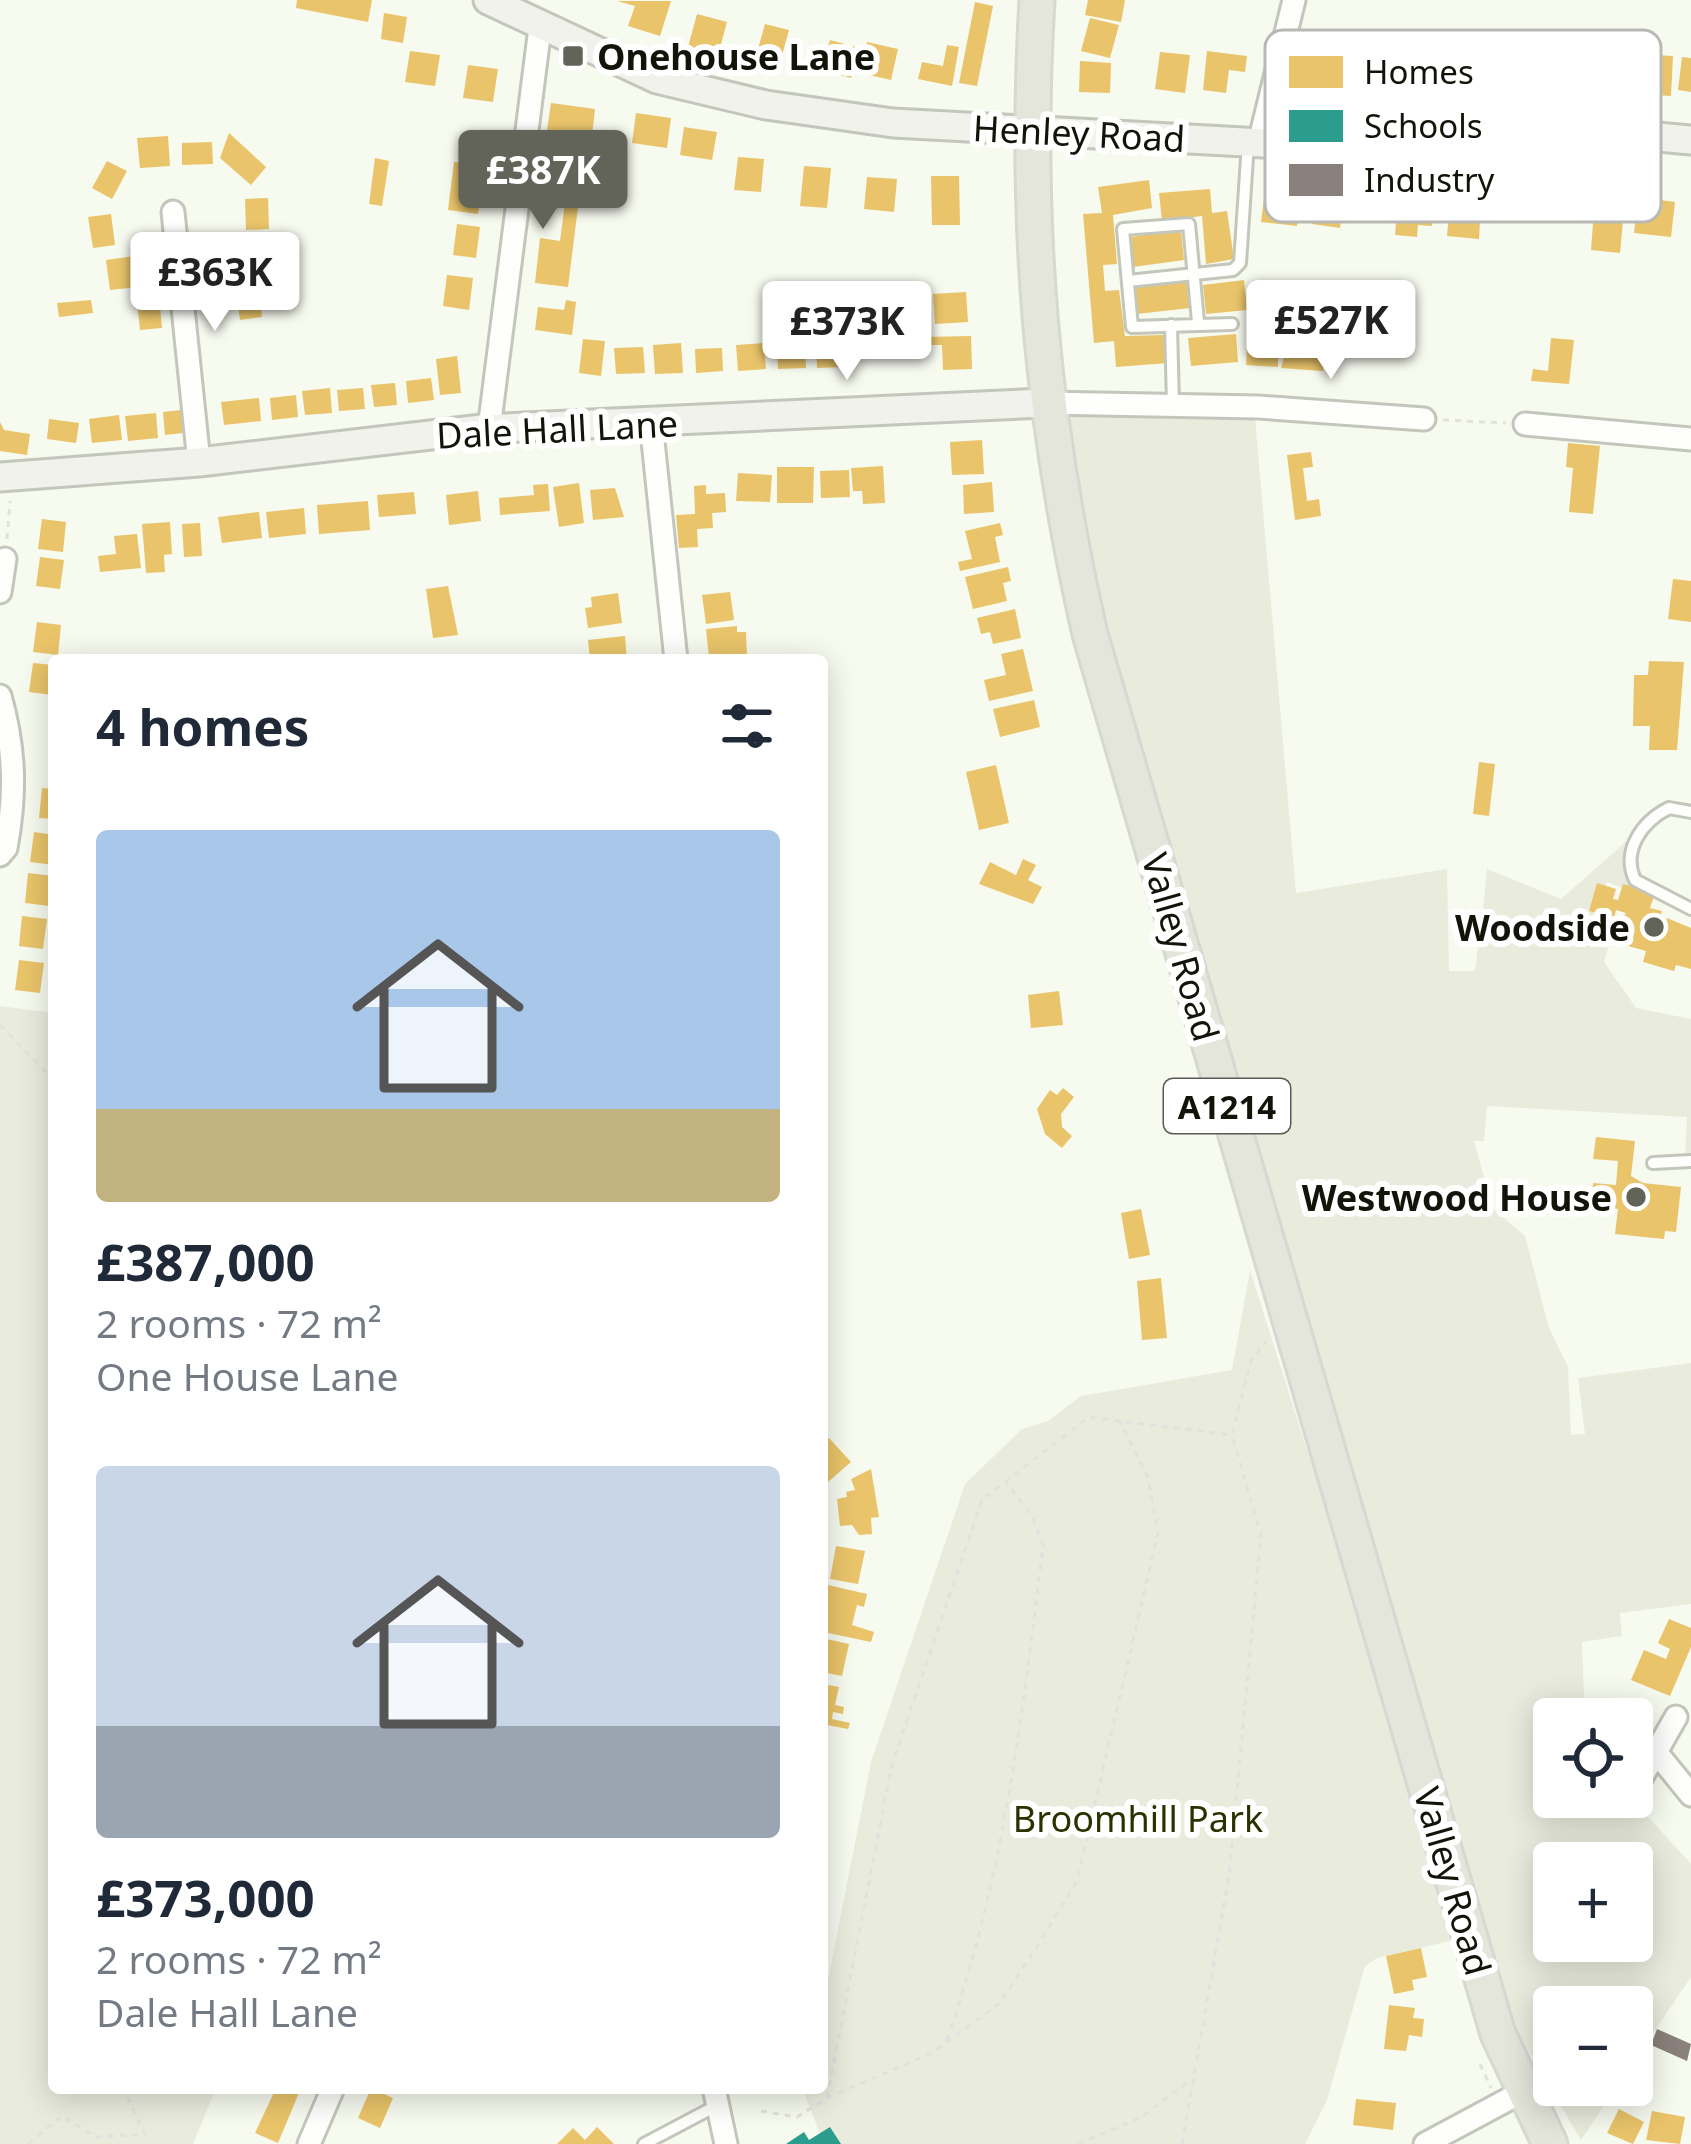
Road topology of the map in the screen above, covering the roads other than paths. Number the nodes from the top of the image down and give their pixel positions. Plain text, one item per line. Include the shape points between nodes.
1 (488, 0) edge
2 (1036, 0) edge
3 (1294, 0) edge
4 (540, 28) junction
5 (1286, 30) edge
6 (1265, 104) edge
7 (1029, 130) junction
8 (1661, 137) edge
9 (1691, 140) edge
10 (1254, 143) junction
11 (1265, 143) edge
12 (173, 212) dead end
13 (1194, 272) junction
14 (1128, 281) junction
15 (1198, 322) junction
16 (1232, 324) dead end
17 (1171, 325) junction
18 (1046, 404) junction
19 (1173, 406) junction
20 (1424, 419) road end
21 (651, 422) junction
22 (1525, 424) road end
23 (489, 429) junction
24 (1691, 439) edge
25 (199, 462) junction
26 (0, 477) edge
27 (5, 559) dead end
28 (0, 592) edge
29 (675, 654) edge
30 (0, 696) edge
31 (1691, 812) edge
32 (0, 855) edge
33 (1691, 909) edge
34 (1691, 1161) edge
35 (1653, 1163) dead end
36 (1676, 1717) dead end
37 (1656, 1752) junction
38 (1653, 1757) edge
39 (1691, 1795) edge
40 (1522, 2092) junction
41 (330, 2094) edge
42 (714, 2097) edge
43 (309, 2144) edge
44 (644, 2144) edge
45 (726, 2144) edge
46 (1425, 2144) edge
47 (1550, 2144) edge

1 - 4 street, Henley Road
2 - 7 main road, Valley Road / A1214
3 - 5 street
4 - 7 street, Henley Road via 625,67 722,96 893,123
4 - 23 street
6 - 10 street
7 - 10 street, Henley Road
7 - 18 main road, Valley Road / A1214
8 - 9 street, Henley Road
10 - 11 street, Henley Road
10 - 13 lane via 1240,263
12 - 25 street
13 - 14 lane
13 - 14 lane via 1189,224 1124,229
13 - 15 lane
14 - 17 lane via 1132,327
15 - 16 lane
15 - 17 lane
17 - 19 lane
18 - 19 street, Dale Hall Lane
18 - 21 street, Dale Hall Lane
18 - 40 main road, Valley Road / A1214 via 1090,634 1470,1941
19 - 20 street, Dale Hall Lane
21 - 23 street, Dale Hall Lane
21 - 29 street
22 - 24 street
23 - 25 street, Dale Hall Lane
25 - 26 street, Dale Hall Lane
27 - 28 street
30 - 32 street via 15,786
31 - 33 lane via 1669,808 1651,819 1630,866 1635,880
34 - 35 lane
36 - 37 street
37 - 38 street
37 - 39 street
40 - 46 street
40 - 47 main road, Valley Road / A1214
41 - 43 street
42 - 44 lane
42 - 45 street

